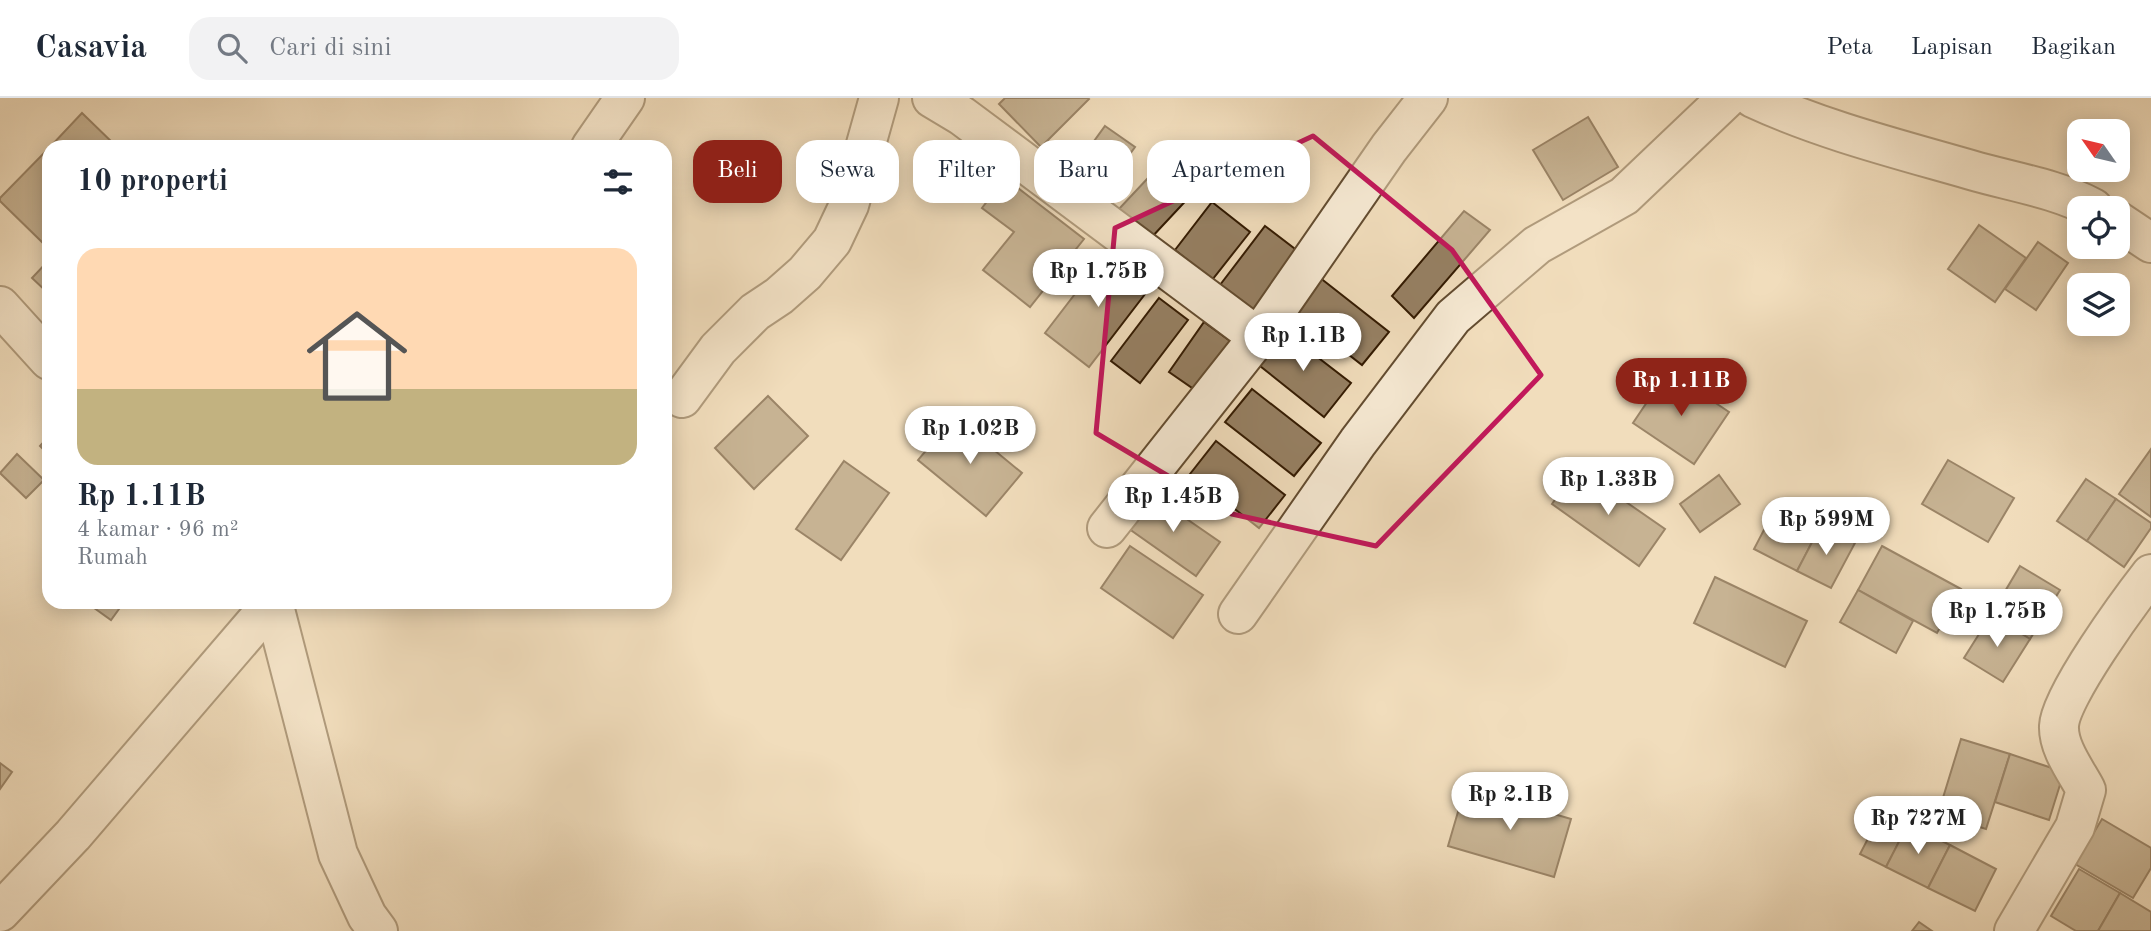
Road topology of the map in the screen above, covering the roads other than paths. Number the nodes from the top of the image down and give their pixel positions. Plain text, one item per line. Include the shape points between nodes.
1 (625, 98) edge
2 (879, 98) edge
3 (1428, 98) edge
4 (1727, 98) edge
5 (1753, 98) edge
6 (956, 104) edge
7 (596, 140) edge
8 (2071, 196) edge
9 (2130, 229) edge
10 (2151, 243) edge
11 (0, 306) edge
12 (1258, 337) junction
13 (42, 352) edge
14 (682, 398) dead end
15 (1107, 528) dead end
16 (2151, 574) edge
17 (267, 609) edge
18 (275, 609) edge
19 (1238, 614) dead end
20 (0, 912) edge
21 (378, 931) edge
22 (2014, 931) edge

1 - 7 street
2 - 14 street via 849,205 832,241 805,273 755,312 718,349
3 - 12 street
4 - 19 street via 1624,196 1537,245 1453,317 1358,442
5 - 8 street via 1828,127
6 - 12 street
9 - 10 street
11 - 13 street
12 - 15 street
16 - 22 street via 2067,702 2059,725 2062,744 2086,790 2075,827
17 - 20 street via 73,835
18 - 21 street via 338,854

